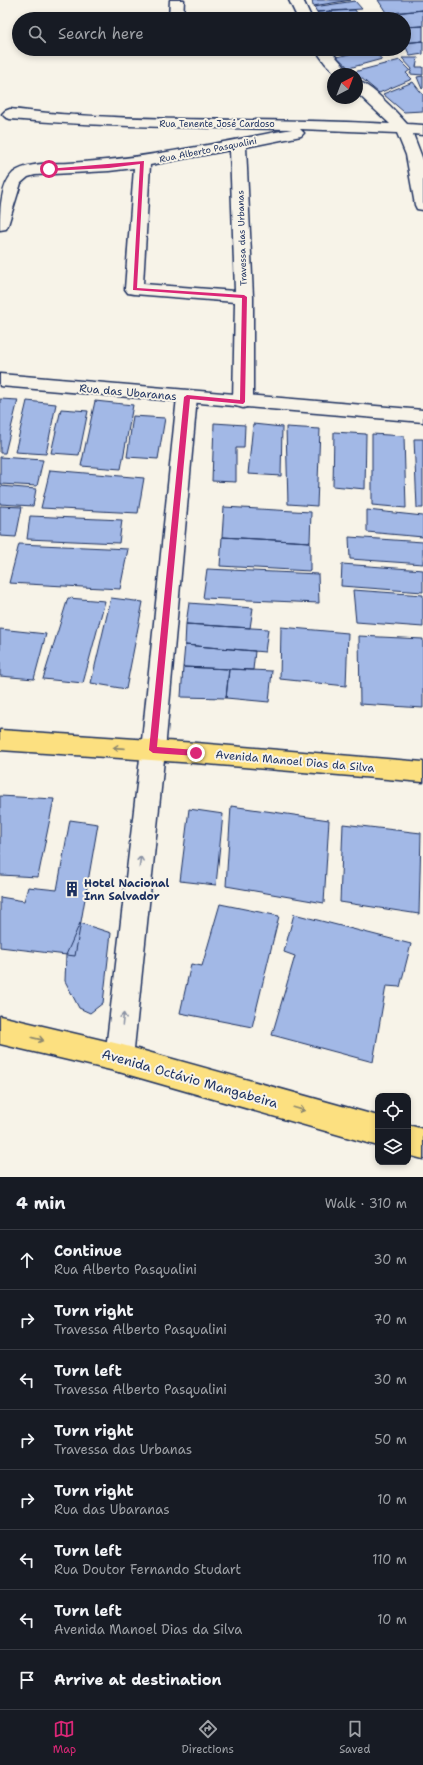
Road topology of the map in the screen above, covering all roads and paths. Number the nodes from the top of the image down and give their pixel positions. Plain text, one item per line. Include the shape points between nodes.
1 (177, 0) edge
2 (296, 0) edge
3 (176, 12) edge
4 (302, 12) edge
5 (327, 56) edge
6 (338, 68) edge
7 (363, 91) edge
8 (10, 114) dead end
9 (332, 125) junction
10 (402, 128) junction
11 (423, 130) edge
12 (238, 145) junction
13 (142, 162) junction
14 (3, 204) edge
15 (423, 205) edge
16 (0, 225) edge
17 (244, 297) junction
18 (0, 380) edge
19 (187, 397) junction
20 (243, 402) junction
21 (423, 416) edge
22 (0, 740) edge
23 (153, 750) junction
24 (423, 772) edge
25 (0, 1030) edge
26 (119, 1058) junction
27 (375, 1130) edge
28 (411, 1141) edge
29 (423, 1144) edge

1 - 3 street
2 - 4 street
5 - 6 street
7 - 10 street
8 - 9 street, Rua Tenente José Cardoso via 160,124
9 - 10 street, Rua Tenente José Cardoso
9 - 12 street, Rua Alberto Pasqualini
10 - 11 street, Rua Tenente José Cardoso
10 - 15 street via 414,157
12 - 13 street, Rua Alberto Pasqualini
12 - 17 street, Travessa das Urbanas
13 - 14 street, Rua Alberto Pasqualini via 24,173 13,182
13 - 17 street via 134,289
14 - 16 street, Rua Alberto Pasqualini
17 - 20 street, Travessa das Urbanas
18 - 19 street, Rua das Ubaranas
19 - 20 street, Rua das Ubaranas
19 - 23 street
20 - 21 street, Rua das Ubaranas
23 -> 22 main road, Avenida Manoel Dias da Silva
23 - 24 main road, Avenida Manoel Dias da Silva
26 -> 23 street
25 -> 26 main road, Avenida Octávio Mangabeira
26 -> 27 main road, Avenida Octávio Mangabeira
28 - 29 main road

